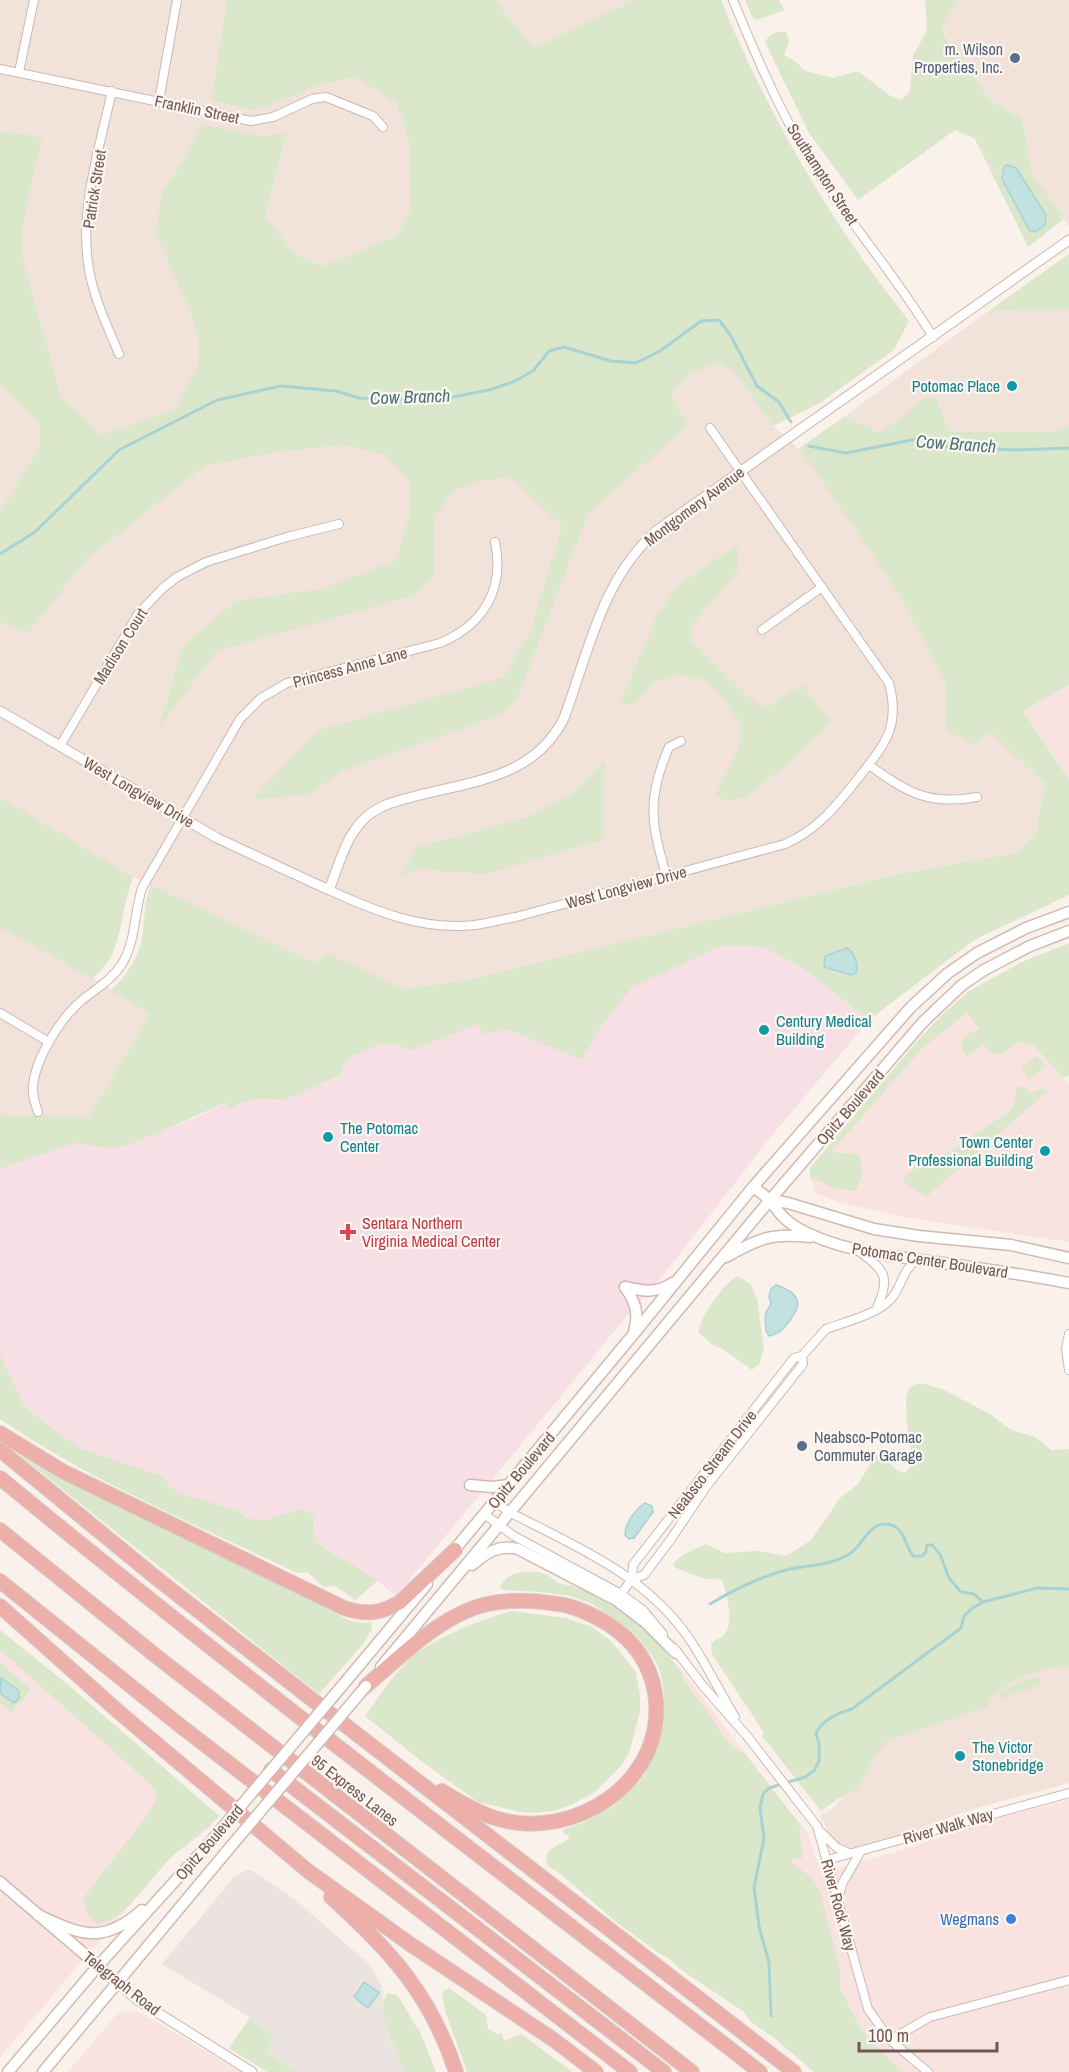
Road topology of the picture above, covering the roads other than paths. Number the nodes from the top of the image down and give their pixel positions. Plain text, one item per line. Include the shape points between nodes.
1 (34, 0) edge
2 (177, 0) edge
3 (733, 0) edge
4 (0, 69) edge
5 (19, 72) junction
6 (112, 91) junction
7 (159, 101) junction
8 (383, 127) dead end
9 (1069, 240) edge
10 (933, 337) junction
11 (119, 354) dead end
12 (710, 428) dead end
13 (740, 471) junction
14 (339, 524) dead end
15 (495, 542) dead end
16 (822, 587) junction
17 (762, 630) dead end
18 (0, 711) edge
19 (681, 741) dead end
20 (60, 746) junction
21 (869, 765) junction
22 (977, 797) dead end
23 (182, 817) junction
24 (666, 876) junction
25 (329, 890) junction
26 (1069, 912) edge
27 (1069, 931) edge
28 (0, 1013) edge
29 (49, 1042) junction
30 (38, 1112) dead end
31 (753, 1186) junction
32 (770, 1200) junction
33 (824, 1239) junction
34 (854, 1248) junction
35 (1069, 1257) edge
36 (918, 1259) junction
37 (721, 1260) junction
38 (681, 1276) junction
39 (1069, 1283) edge
40 (877, 1308) junction
41 (1069, 1334) edge
42 (632, 1336) junction
43 (802, 1356) junction
44 (1069, 1370) edge
45 (0, 1433) edge
46 (0, 1450) edge
47 (0, 1478) edge
48 (470, 1485) dead end
49 (509, 1485) junction
50 (495, 1501) junction
51 (509, 1512) junction
52 (484, 1514) junction
53 (498, 1525) junction
54 (0, 1530) edge
55 (455, 1550) junction
56 (632, 1579) junction
57 (453, 1580) junction
58 (0, 1581) edge
59 (621, 1594) junction
60 (0, 1606) edge
61 (676, 1653) junction
62 (366, 1686) junction
63 (747, 1736) junction
64 (389, 1759) junction
65 (271, 1770) junction
66 (285, 1781) junction
67 (1069, 1793) edge
68 (819, 1829) junction
69 (861, 1851) junction
70 (850, 1854) junction
71 (289, 1856) junction
72 (827, 1860) junction
73 (176, 1880) junction
74 (0, 1882) edge
75 (837, 1898) junction
76 (38, 1915) junction
77 (98, 1966) junction
78 (1069, 1980) edge
79 (117, 1982) junction
80 (890, 2040) junction
81 (8, 2072) edge
82 (43, 2072) edge
83 (252, 2072) edge
84 (456, 2072) edge
85 (596, 2072) edge
86 (630, 2072) edge
87 (664, 2072) edge
88 (692, 2072) edge
89 (760, 2072) edge
90 (794, 2072) edge
91 (928, 2072) edge

1 - 5 street
2 - 7 street
3 - 10 street, Southampton Street via 808,157
4 - 5 street, Franklin Street
5 - 6 street, Franklin Street
6 - 7 street, Franklin Street
6 - 11 street, Patrick Street via 88,207 86,248 98,305
7 - 8 street, Franklin Street via 251,121 326,97 373,116
9 - 10 street, Montgomery Avenue
10 - 13 street, Montgomery Avenue
12 - 13 street, West Longview Drive
13 - 16 street, West Longview Drive
13 - 25 street, Montgomery Avenue via 664,524 625,565 606,599 564,718 547,745 513,769 399,800 372,812 352,834
14 - 20 street, Madison Court via 206,562 163,588 138,614
15 - 23 street, Princess Anne Lane via 498,566 494,590 471,625 440,644 286,683 261,698 240,719
16 - 17 street
16 - 21 street, West Longview Drive via 886,676 891,693 890,728
18 - 20 street, West Longview Drive
19 - 24 street via 669,747 658,772 654,797 654,820
20 - 23 street, West Longview Drive
21 - 22 street via 921,797 948,801
21 - 24 street, West Longview Drive via 836,806 803,835 785,844
23 - 25 street, West Longview Drive via 241,850
23 - 29 street, Princess Anne Lane via 142,888 132,942 121,964 103,985 79,1003
24 - 25 street, West Longview Drive via 474,925 427,924 404,919
26 - 31 main road, Opitz Boulevard via 999,941 929,989
27 - 32 main road, Opitz Boulevard via 1006,957 942,1003
28 - 29 street
29 - 30 street, Princess Anne Lane via 33,1087
31 - 32 main road, Potomac Center Boulevard
31 - 38 main road, Opitz Boulevard
32 - 33 main road, Potomac Center Boulevard via 778,1214 790,1223
32 - 35 main road, Potomac Center Boulevard via 874,1229 1011,1245
32 - 37 main road, Opitz Boulevard
33 - 34 main road, Potomac Center Boulevard
33 - 37 main road via 786,1235 768,1238
34 - 36 main road, Potomac Center Boulevard
34 - 40 street via 882,1273 885,1288
36 - 39 main road, Potomac Center Boulevard
36 - 40 street, Neabsco Stream Drive via 904,1273 891,1300
37 - 51 main road, Opitz Boulevard
38 - 42 main road, Opitz Boulevard
38 - 42 main road via 652,1292 625,1287 637,1310
40 - 43 street, Neabsco Stream Drive via 826,1329
41 - 44 street
42 - 49 main road, Opitz Boulevard
43 - 56 street, Neabsco Stream Drive via 794,1358 636,1561
43 - 56 street, Neabsco Stream Drive via 803,1364 706,1487 644,1575
45 - 55 highway via 64,1472 358,1613 374,1613 400,1602
46 - 64 highway via 160,1581
47 - 89 highway via 232,1665
48 - 49 main road
49 - 50 main road, Opitz Boulevard
50 - 51 street, River Rock Way
50 - 52 main road, Opitz Boulevard
51 - 53 main road, Opitz Boulevard
51 - 56 street, River Rock Way
52 - 53 street, River Rock Way
52 - 55 main road, Opitz Boulevard
53 - 57 main road, Opitz Boulevard
53 - 59 street, River Rock Way
54 - 88 highway, 95 Express Lanes via 165,1664
55 - 65 main road, Opitz Boulevard, bridge
56 - 59 street, Neabsco Stream Drive
56 - 63 street, River Rock Way via 668,1612 689,1639
57 - 61 main road via 491,1551 502,1547 518,1549 616,1600
57 - 62 main road, Opitz Boulevard
58 - 86 highway via 178,1724
59 - 61 street, River Rock Way via 643,1610
60 - 71 highway
61 - 63 street, River Rock Way
62 - 64 highway via 437,1628 465,1611 497,1602 531,1600 566,1605 615,1629 634,1646 653,1684 655,1726 641,1765 617,1792 572,1818 547,1823 495,1818
62 - 66 main road, Opitz Boulevard, bridge
63 - 68 street, River Rock Way
64 - 90 highway
65 - 66 highway
65 - 73 main road, Opitz Boulevard, bridge
66 - 79 main road, Opitz Boulevard, bridge
66 - 87 highway
67 - 69 street, River Walk Way
68 - 70 street via 837,1848
68 - 72 street, River Rock Way
69 - 70 street, River Walk Way
69 - 75 street
70 - 72 street, River Walk Way
71 - 84 highway via 397,1962 440,2029
71 - 85 highway
72 - 75 street, River Rock Way
73 - 76 main road via 139,1913 104,1932 78,1932
73 - 77 main road, Opitz Boulevard
74 - 76 main road, Telegraph Road
75 - 80 street, River Rock Way via 868,2009
76 - 77 main road, Telegraph Road
77 - 79 main road, Telegraph Road
77 - 81 main road, Opitz Boulevard
78 - 80 street via 939,2014
79 - 82 main road, Opitz Boulevard
79 - 83 street, Telegraph Road via 136,1999
80 - 91 street, River Rock Way

